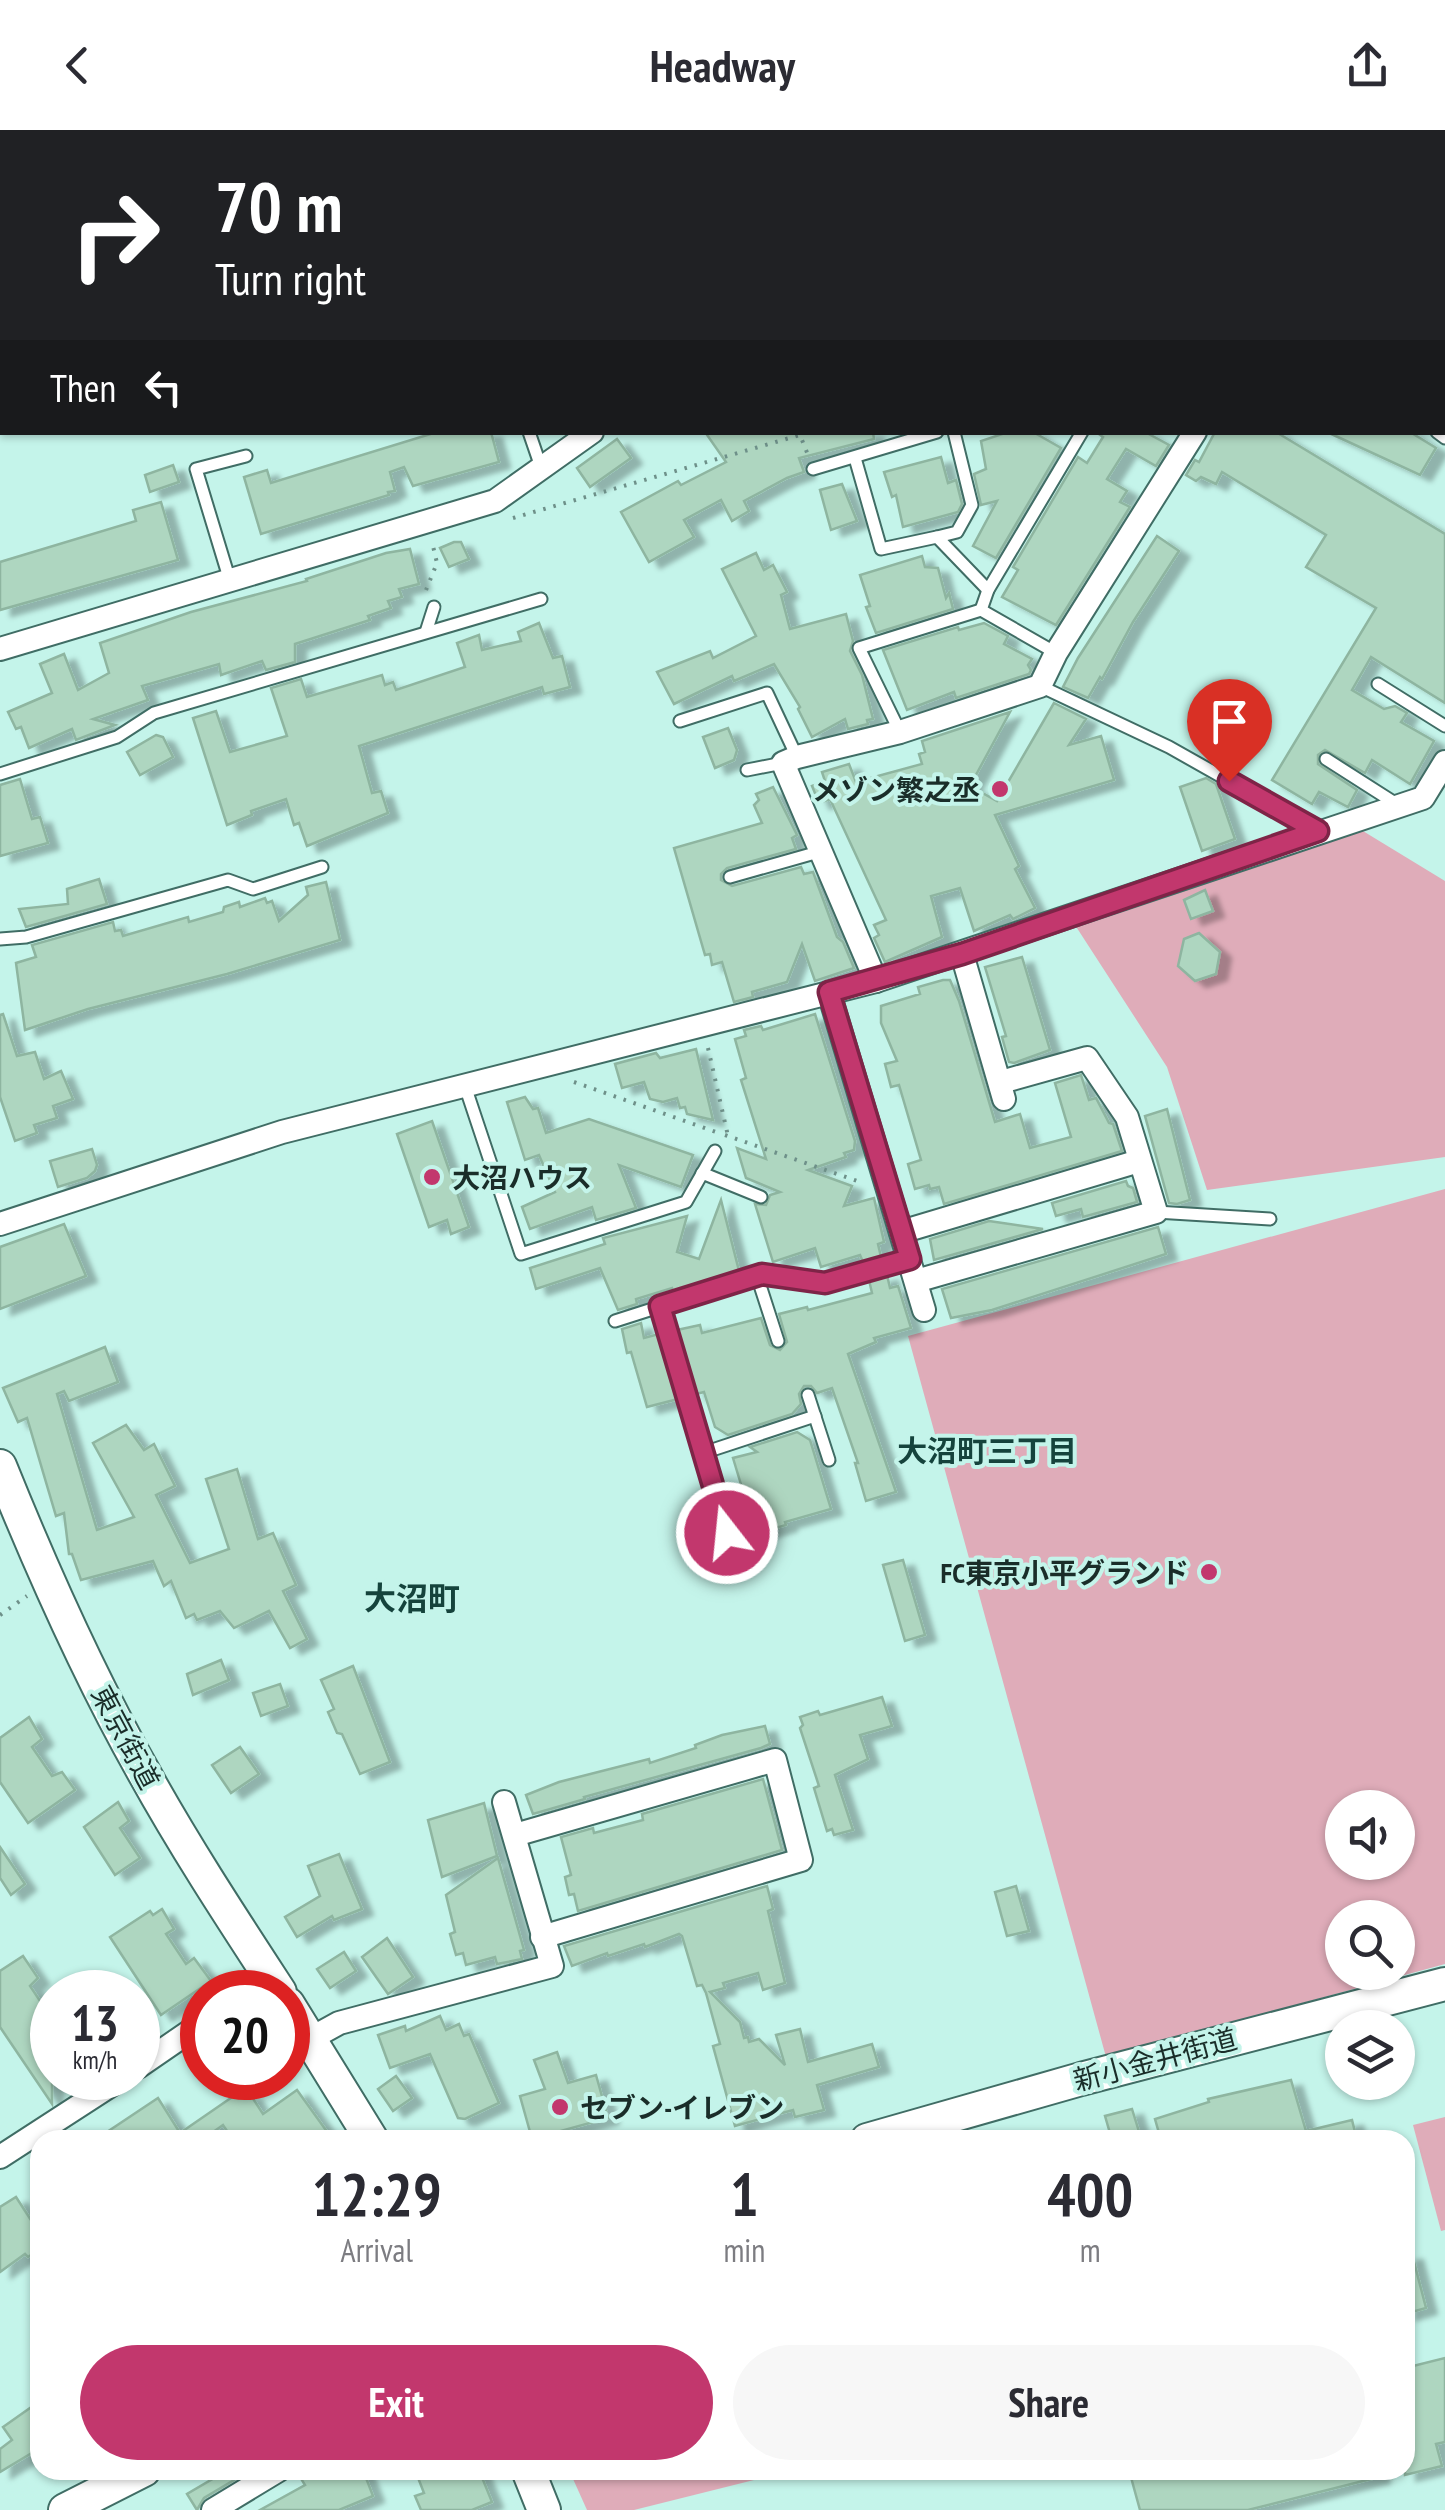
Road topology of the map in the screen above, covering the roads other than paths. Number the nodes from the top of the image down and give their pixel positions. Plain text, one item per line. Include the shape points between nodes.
1 (531, 435) edge
2 (588, 435) edge
3 (928, 435) edge
4 (955, 435) edge
5 (1080, 435) edge
6 (1186, 435) edge
7 (246, 456) dead end
8 (855, 458) junction
9 (542, 466) junction
10 (813, 469) road end
11 (937, 537) junction
12 (230, 581) junction
13 (988, 590) junction
14 (541, 599) dead end
15 (434, 606) road end
16 (981, 610) junction
17 (426, 632) junction
18 (0, 649) edge
19 (1056, 653) junction
20 (1378, 684) dead end
21 (1040, 686) junction
22 (680, 721) dead end
23 (1445, 726) edge
24 (900, 732) junction
25 (1326, 759) dead end
26 (790, 760) junction
27 (1445, 762) edge
28 (747, 770) dead end
29 (0, 774) edge
30 (1398, 806) junction
31 (1318, 831) junction
32 (822, 851) junction
33 (322, 867) dead end
34 (730, 876) dead end
35 (0, 939) edge
36 (962, 954) junction
37 (876, 981) junction
38 (829, 992) junction
39 (465, 1086) junction
40 (715, 1151) dead end
41 (1138, 1161) junction
42 (702, 1173) junction
43 (760, 1197) dead end
44 (1156, 1212) junction
45 (1270, 1218) dead end
46 (0, 1224) edge
47 (901, 1232) junction
48 (913, 1270) junction
49 (757, 1276) junction
50 (660, 1306) junction
51 (924, 1310) dead end
52 (615, 1321) dead end
53 (778, 1342) dead end
54 (808, 1395) dead end
55 (816, 1416) junction
56 (703, 1453) junction
57 (829, 1460) dead end
58 (0, 1466) edge
59 (727, 1533) dead end
60 (504, 1802) dead end
61 (515, 1835) junction
62 (542, 1937) junction
63 (259, 1970) edge
64 (1445, 1984) edge
65 (310, 2039) joint
66 (88, 2100) edge
67 (42, 2130) edge
68 (366, 2130) edge
69 (902, 2130) edge
70 (30, 2138) edge
71 (0, 2157) edge
72 (124, 2480) edge
73 (262, 2480) edge
74 (532, 2480) edge
75 (64, 2510) edge
76 (213, 2510) edge
77 (544, 2510) edge

1 - 9 lane
2 - 9 street
3 - 8 lane
4 - 11 lane via 972,505 957,532
5 - 13 lane
6 - 19 street
7 - 12 lane via 196,469
8 - 10 lane
8 - 11 lane via 882,549
9 - 12 street via 495,501
11 - 13 lane
12 - 18 street
13 - 16 lane
14 - 17 lane
15 - 17 lane
16 - 19 lane
16 - 24 lane via 859,648
17 - 29 lane via 154,714 117,736
19 - 21 street
20 - 23 lane
21 - 24 street
21 - 31 lane via 1169,747
22 - 26 lane via 767,693
24 - 26 street
25 - 30 lane
26 - 28 lane
26 - 32 street
27 - 30 street via 1423,798
30 - 31 street
31 - 36 street
32 - 34 lane
32 - 37 street
33 - 35 lane via 252,889 228,880
36 - 37 street
36 - 41 street via 1003,1090 1087,1058 1127,1116
37 - 38 street
38 - 39 street
38 - 47 street
39 - 42 lane via 521,1254 686,1202
39 - 46 street via 282,1132
40 - 42 lane
41 - 44 street
41 - 47 street
42 - 43 lane
44 - 45 lane
44 - 48 street
47 - 48 street
48 - 49 lane via 825,1283
48 - 51 street
49 - 50 lane
49 - 53 lane
50 - 52 lane
50 - 56 lane
54 - 55 lane
55 - 56 lane
55 - 57 lane
56 - 59 lane
58 - 63 main road, 東京街道 via 124,1737
60 - 61 street
61 - 62 street
61 - 62 street via 775,1760 801,1860
62 - 65 street via 552,1966 340,2023
64 - 69 main road, 新小金井街道
65 - 68 main road, 東京街道
66 - 67 street
70 - 71 street
72 - 75 main road
73 - 76 street
74 - 77 main road

